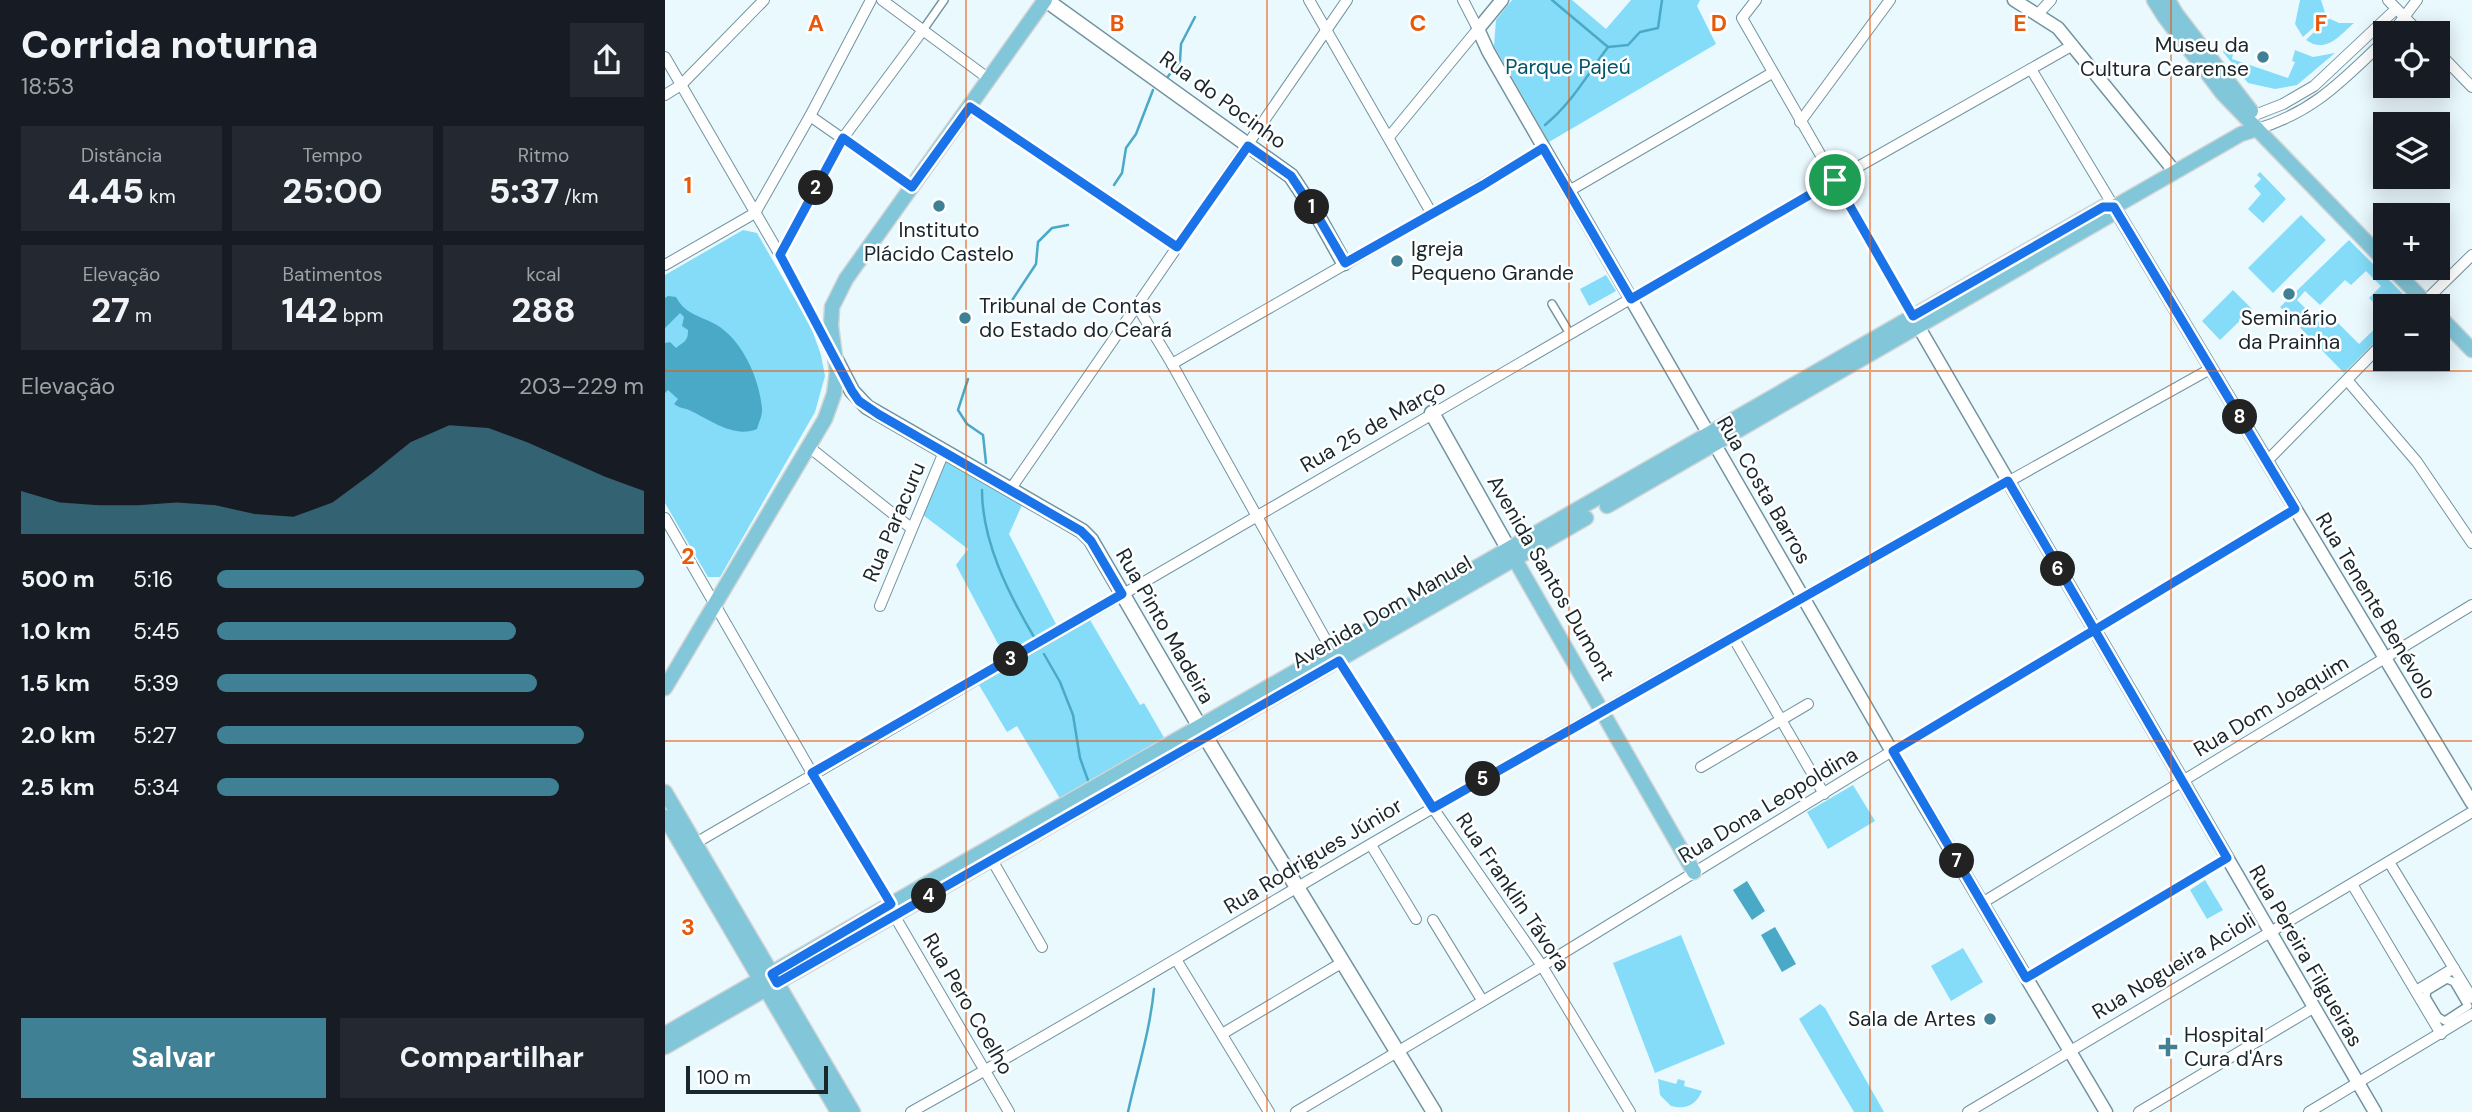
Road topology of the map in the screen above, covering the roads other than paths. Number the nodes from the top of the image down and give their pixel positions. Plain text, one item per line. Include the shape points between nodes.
1 (764, 0) edge
2 (871, 0) edge
3 (882, 0) edge
4 (944, 0) edge
5 (1045, 0) edge
6 (1309, 0) edge
7 (1347, 0) edge
8 (1463, 0) edge
9 (1502, 0) edge
10 (1756, 0) edge
11 (1890, 0) edge
12 (2014, 0) edge
13 (2051, 0) edge
14 (2154, 0) edge
15 (2168, 0) edge
16 (2388, 0) edge
17 (2417, 0) edge
18 (2400, 13) junction
19 (2038, 14) junction
20 (2397, 21) edge
21 (2408, 21) edge
22 (1478, 29) junction
23 (923, 30) junction
24 (1326, 30) junction
25 (2073, 45) junction
26 (2373, 51) edge
27 (665, 57) edge
28 (2450, 64) edge
29 (2031, 69) junction
30 (1772, 73) junction
31 (989, 79) junction
32 (681, 85) junction
33 (2472, 87) edge
34 (665, 95) edge
35 (970, 107) junction
36 (810, 116) junction
37 (1800, 122) junction
38 (2251, 125) junction
39 (1389, 137) junction
40 (843, 138) junction
41 (1248, 146) junction
42 (1543, 148) junction
43 (2175, 172) junction
44 (1835, 180) junction
45 (912, 187) junction
46 (1569, 191) junction
47 (2114, 207) junction
48 (755, 213) junction
49 (1432, 214) junction
50 (1177, 247) junction
51 (2373, 249) edge
52 (780, 255) junction
53 (2472, 255) edge
54 (1345, 263) junction
55 (665, 265) edge
56 (2403, 280) edge
57 (2415, 294) edge
58 (2435, 294) edge
59 (1631, 299) junction
60 (1552, 304) dead end
61 (1137, 306) junction
62 (1915, 321) junction
63 (2450, 327) edge
64 (1566, 329) dead end
65 (2472, 350) edge
66 (2373, 353) edge
67 (835, 359) junction
68 (1172, 365) junction
69 (2212, 368) junction
70 (2347, 380) junction
71 (1432, 414) junction
72 (1712, 439) junction
73 (809, 447) junction
74 (944, 452) junction
75 (2267, 461) junction
76 (2008, 481) junction
77 (1010, 490) junction
78 (2295, 509) junction
79 (1257, 516) junction
80 (665, 518) edge
81 (911, 528) junction
82 (2472, 544) edge
83 (1512, 554) junction
84 (1122, 594) junction
85 (1804, 597) junction
86 (715, 605) junction
87 (880, 606) dead end
88 (2472, 606) edge
89 (2093, 631) junction
90 (1733, 637) junction
91 (1335, 656) junction
92 (2386, 659) junction
93 (665, 688) edge
94 (1808, 704) dead end
95 (1603, 710) junction
96 (1781, 720) junction
97 (1203, 732) junction
98 (1893, 751) junction
99 (1700, 767) dead end
100 (812, 773) junction
101 (2182, 782) junction
102 (665, 792) edge
103 (1824, 794) junction
104 (2472, 803) edge
105 (1433, 808) junction
106 (2472, 811) edge
107 (665, 817) edge
108 (694, 844) junction
109 (1371, 845) junction
110 (2227, 858) junction
111 (992, 860) junction
112 (2389, 862) junction
113 (1694, 873) junction
114 (2352, 884) junction
115 (1296, 887) junction
116 (1982, 903) junction
117 (892, 910) junction
118 (1416, 919) dead end
119 (1433, 920) dead end
120 (2269, 932) junction
121 (1042, 947) dead end
122 (1177, 961) junction
123 (1343, 962) junction
124 (1542, 966) junction
125 (2454, 968) junction
126 (2026, 978) junction
127 (769, 981) junction
128 (2454, 982) joint
129 (2416, 991) junction
130 (2472, 998) edge
131 (1482, 1000) junction
132 (2313, 1009) junction
133 (2472, 1014) edge
134 (665, 1034) edge
135 (1222, 1034) junction
136 (2441, 1034) junction
137 (665, 1047) edge
138 (2070, 1050) junction
139 (1397, 1051) junction
140 (985, 1071) junction
141 (2358, 1083) junction
142 (1432, 1111) edge
143 (838, 1112) edge
144 (853, 1112) edge
145 (911, 1112) edge
146 (1009, 1112) edge
147 (1269, 1112) edge
148 (1296, 1112) edge
149 (1630, 1112) edge
150 (1968, 1112) edge
151 (2106, 1112) edge
152 (2139, 1112) edge
153 (2309, 1112) edge
154 (2375, 1112) edge

1 - 32 street
2 - 36 street
3 - 23 street
4 - 23 street
5 - 31 main road
5 - 41 main road, Rua do Pocinho
6 - 24 street
7 - 24 street
8 - 22 street
9 - 22 street
10 - 30 street, Rua Pereira Filgueiras via 1742,18
11 - 37 street
12 - 19 street
13 - 19 street
14 - 38 main road
15 - 38 main road
16 - 18 street
17 - 18 street
18 - 20 street
18 - 21 street
18 - 38 street via 2314,86
19 - 25 street
22 - 39 street
22 - 42 street, Rua Costa Barros
23 - 31 street
23 - 40 street
24 - 39 street
24 - 41 street
25 - 29 street, Rua 25 de Março
25 - 43 street
26 - 38 street via 2314,104 2283,121
27 - 32 street
28 - 33 street
29 - 44 street, Rua 25 de Março
29 - 47 street, Rua Tenente Benévolo
30 - 37 street, Rua Pereira Filgueiras
30 - 46 street
31 - 35 main road
32 - 34 street
32 - 48 street
35 - 45 main road
35 - 50 street
36 - 40 street
36 - 48 street
37 - 44 street, Rua Pereira Filgueiras
38 - 43 main road, Avenida Dom Manuel
38 - 51 main road
39 - 49 street
40 - 45 street
40 - 52 street
41 - 50 street
41 - 54 main road, Rua do Pocinho via 1291,176
42 - 46 street, Rua Costa Barros
42 - 49 street
43 - 47 main road, Avenida Dom Manuel
44 - 59 street, Rua 25 de Março
44 - 62 street, Rua Pereira Filgueiras
45 - 67 main road via 846,279 832,307
46 - 59 street, Rua Costa Barros
47 - 62 main road, Avenida Dom Manuel via 2103,207
47 - 69 street, Rua Tenente Benévolo
48 - 52 street
48 - 55 street
49 - 54 street
50 - 61 street
52 - 67 street
53 - 58 street
54 - 68 street
56 - 57 main road
59 - 71 street, Rua 25 de Março
59 - 72 street, Rua Costa Barros
60 - 64 street
61 - 68 street, Rua Franklin Távora
61 - 77 street
62 - 72 main road, Avenida Dom Manuel
62 - 76 street, Rua Pereira Filgueiras
63 - 65 main road
66 - 70 street
67 - 73 main road via 831,405
67 - 74 main road, Rua Pinto Madeira via 852,391 867,407
68 - 79 street, Rua Franklin Távora
69 - 75 street, Rua Tenente Benévolo
69 - 76 street, Rua Rodrigues Júnior
70 - 75 street
70 - 82 street via 2417,462
71 - 79 street, Rua 25 de Março
71 - 83 main road, Avenida Santos Dumont
72 - 83 main road, Avenida Dom Manuel
72 - 85 street, Rua Costa Barros
73 - 81 street
73 - 86 main road
74 - 77 main road, Rua Pinto Madeira
74 - 81 street, Rua Paracuru
75 - 78 street, Rua Tenente Benévolo
76 - 85 street, Rua Rodrigues Júnior
76 - 89 street, Rua Pereira Filgueiras
77 - 84 main road, Rua Pinto Madeira via 1086,536
78 - 89 street, Rua Dona Leopoldina
78 - 92 street, Rua Tenente Benévolo
79 - 84 street, Rua 25 de Março
79 - 91 street, Rua Franklin Távora
80 - 86 street, Rua Pero Coelho
81 - 87 street, Rua Paracuru
83 - 91 main road, Avenida Dom Manuel
83 - 95 main road, Avenida Santos Dumont
84 - 97 main road, Rua Pinto Madeira
84 - 100 street, Rua 25 de Março
85 - 90 street, Rua Rodrigues Júnior
85 - 98 street, Rua Costa Barros
86 - 93 main road
86 - 100 street, Rua Pero Coelho
88 - 92 street, Rua Dom Joaquim
89 - 98 street, Rua Dona Leopoldina
89 - 101 street, Rua Pereira Filgueiras
90 - 95 street, Rua Rodrigues Júnior
90 - 96 street
91 - 97 main road, Avenida Dom Manuel
91 - 105 street, Rua Franklin Távora
92 - 101 street, Rua Dom Joaquim
92 - 104 street, Rua Tenente Benévolo
94 - 96 street
95 - 105 street, Rua Rodrigues Júnior
95 - 113 main road, Avenida Santos Dumont
96 - 99 street
96 - 103 street
97 - 111 main road, Avenida Dom Manuel
97 - 115 main road, Rua Pinto Madeira
97 - 117 main road, Avenida Dom Manuel via 1131,769
98 - 103 street, Rua Dona Leopoldina
98 - 116 street, Rua Costa Barros
100 - 108 street, Rua 25 de Março
100 - 117 street, Rua Pero Coelho
101 - 110 street, Rua Pereira Filgueiras
101 - 116 street, Rua Dom Joaquim
102 - 108 main road
103 - 113 street, Rua Dona Leopoldina
105 - 109 street, Rua Rodrigues Júnior
105 - 124 street, Rua Franklin Távora
106 - 112 street, Rua Nogueira Acioli
107 - 127 main road
108 - 127 main road
109 - 115 street, Rua Rodrigues Júnior
109 - 118 street
110 - 120 street, Rua Pereira Filgueiras
110 - 126 street
111 - 117 main road, Avenida Dom Manuel
111 - 121 street
112 - 114 street, Rua Nogueira Acioli
112 - 125 street
113 - 124 street, Rua Dona Leopoldina
114 - 120 street, Rua Nogueira Acioli
114 - 129 street
115 - 122 street, Rua Rodrigues Júnior
115 - 123 main road, Rua Pinto Madeira
116 - 126 street, Rua Costa Barros
117 - 127 main road, Avenida Dom Manuel
117 - 140 street, Rua Pero Coelho
119 - 131 street
120 - 132 street, Rua Pereira Filgueiras
120 - 138 street, Rua Nogueira Acioli
122 - 135 street
122 - 140 street, Rua Rodrigues Júnior
123 - 135 street
123 - 139 main road, Rua Pinto Madeira
124 - 131 street, Rua Dona Leopoldina
124 - 149 street, Rua Franklin Távora
125 - 129 street
125 - 130 street
126 - 138 street, Rua Costa Barros
127 - 134 main road, Avenida Dom Manuel
127 - 137 main road, Avenida Dom Manuel
127 - 143 main road
127 - 144 main road
128 - 128 street via 2468,1006 2445,1021 2426,994 2447,979
129 - 136 street
131 - 139 street, Rua Dona Leopoldina
132 - 141 street, Rua Pereira Filgueiras
132 - 152 street
133 - 136 street
135 - 147 street
136 - 141 street
138 - 150 street, Rua Nogueira Acioli
138 - 151 street, Rua Costa Barros
139 - 142 main road, Rua Pinto Madeira
139 - 148 street, Rua Dona Leopoldina
140 - 145 street, Rua Rodrigues Júnior
140 - 146 street, Rua Pero Coelho
141 - 153 street
141 - 154 street, Rua Pereira Filgueiras

